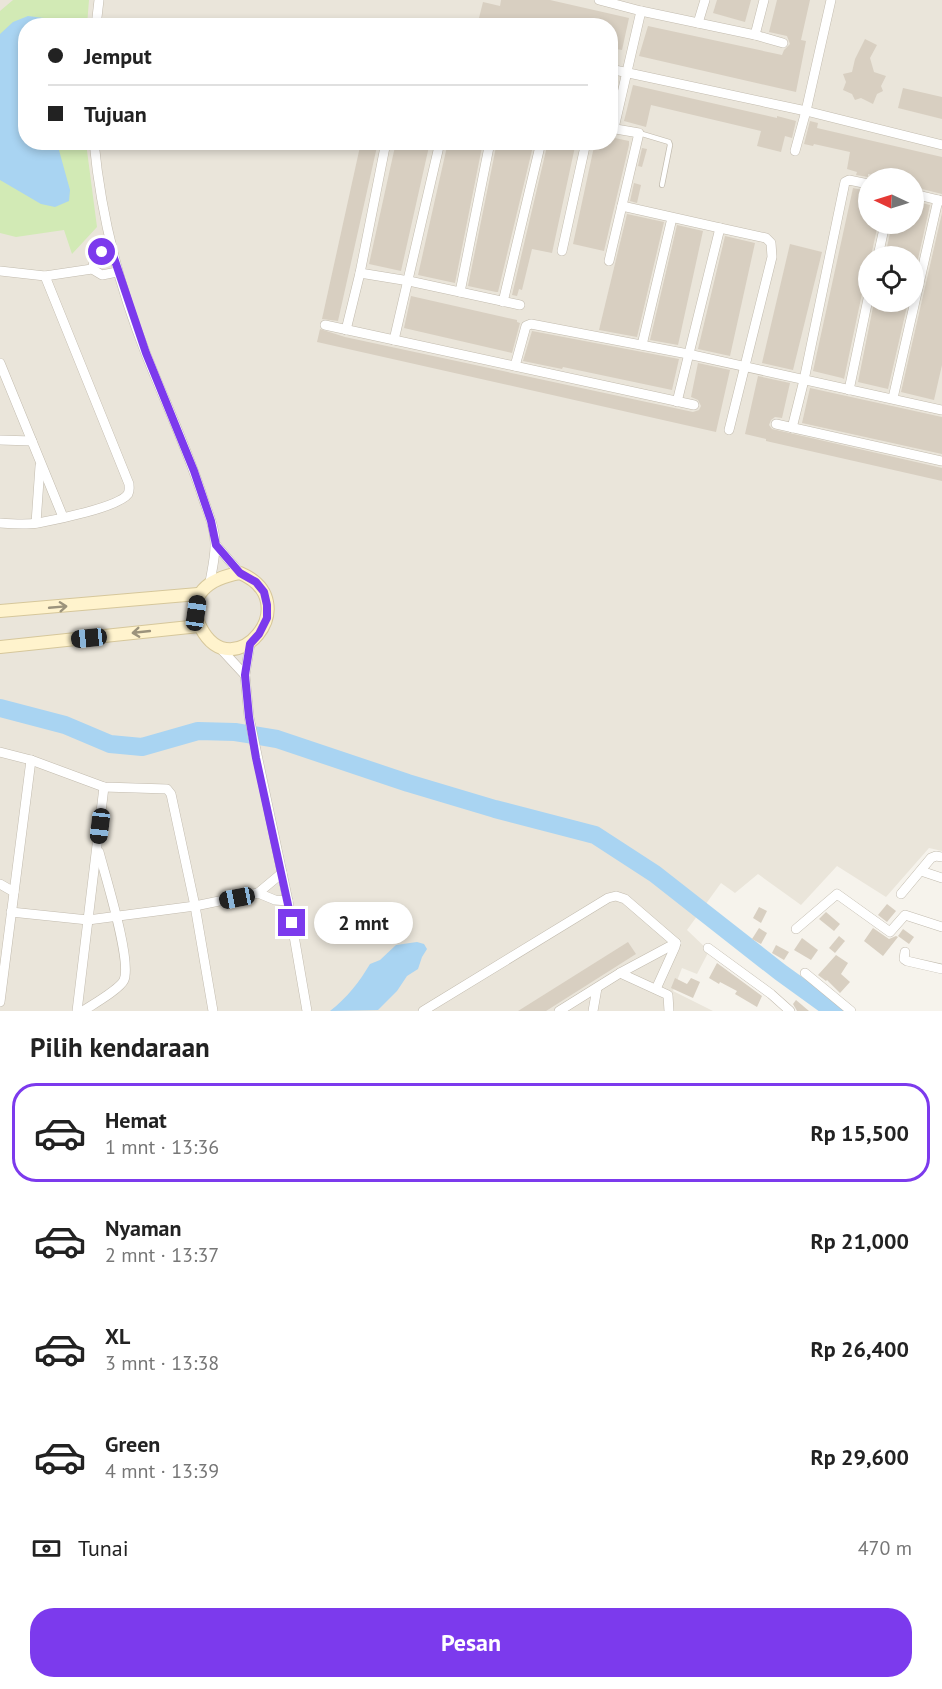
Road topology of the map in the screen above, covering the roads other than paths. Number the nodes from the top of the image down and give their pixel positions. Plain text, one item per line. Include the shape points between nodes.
1 (99, 0) edge
2 (598, 0) edge
3 (705, 0) edge
4 (764, 0) edge
5 (831, 0) edge
6 (641, 11) junction
7 (97, 18) edge
8 (698, 23) junction
9 (755, 35) junction
10 (783, 42) dead end
11 (618, 71) edge
12 (627, 73) junction
13 (618, 106) edge
14 (806, 111) junction
15 (618, 129) edge
16 (639, 133) junction
17 (942, 145) edge
18 (95, 150) edge
19 (384, 150) edge
20 (438, 150) edge
21 (488, 150) edge
22 (539, 150) edge
23 (584, 150) edge
24 (795, 151) dead end
25 (858, 182) edge
26 (662, 185) dead end
27 (924, 196) edge
28 (940, 200) edge
29 (622, 206) junction
30 (672, 218) junction
31 (720, 228) junction
32 (111, 249) junction
33 (562, 251) dead end
34 (609, 261) dead end
35 (92, 268) junction
36 (0, 271) edge
37 (117, 272) junction
38 (360, 273) junction
39 (45, 276) junction
40 (409, 281) junction
41 (460, 292) junction
42 (502, 302) junction
43 (520, 305) dead end
44 (865, 312) edge
45 (325, 325) dead end
46 (346, 330) junction
47 (394, 340) junction
48 (642, 345) junction
49 (688, 354) junction
50 (0, 363) edge
51 (515, 366) junction
52 (746, 367) junction
53 (804, 380) junction
54 (849, 390) junction
55 (893, 398) junction
56 (942, 398) edge
57 (677, 402) junction
58 (694, 405) dead end
59 (941, 410) edge
60 (776, 424) dead end
61 (792, 428) junction
62 (729, 430) dead end
63 (0, 440) edge
64 (32, 441) junction
65 (942, 461) edge
66 (41, 463) junction
67 (63, 517) junction
68 (0, 523) edge
69 (36, 523) junction
70 (216, 545) junction
71 (240, 573) junction
72 (210, 582) junction
73 (198, 594) junction
74 (0, 611) edge
75 (200, 626) junction
76 (250, 644) junction
77 (0, 647) edge
78 (220, 648) junction
79 (245, 675) junction
80 (0, 752) edge
81 (31, 760) junction
82 (104, 787) junction
83 (97, 846) junction
84 (942, 857) edge
85 (921, 871) junction
86 (282, 873) junction
87 (942, 878) edge
88 (0, 884) edge
89 (14, 892) junction
90 (258, 893) junction
91 (901, 894) dead end
92 (288, 901) junction
93 (195, 906) junction
94 (12, 912) junction
95 (117, 917) junction
96 (88, 920) junction
97 (942, 927) edge
98 (796, 929) dead end
99 (4, 933) edge
100 (676, 943) junction
101 (708, 948) dead end
102 (905, 952) dead end
103 (942, 969) edge
104 (620, 973) junction
105 (806, 973) dead end
106 (597, 988) junction
107 (656, 989) junction
108 (0, 1002) edge
109 (77, 1011) edge
110 (83, 1011) edge
111 (213, 1011) edge
112 (307, 1011) edge
113 (423, 1011) edge
114 (559, 1011) edge
115 (593, 1011) edge
116 (669, 1011) edge
117 (790, 1011) edge
118 (851, 1011) edge

1 - 7 street
2 - 6 street
3 - 8 street
4 - 9 street
5 - 14 street
6 - 8 street
6 - 12 street
8 - 9 street
9 - 10 street
11 - 12 street
12 - 13 street
12 - 14 street
14 - 17 street
14 - 24 street
15 - 16 street
16 - 26 lane via 669,142
16 - 29 street
18 - 32 street
19 - 38 street
20 - 40 street
21 - 41 street
22 - 42 street
23 - 33 street
25 - 53 street via 845,182
27 - 28 street
28 - 55 street
29 - 30 street
29 - 34 street
30 - 31 street
30 - 48 street
31 - 49 street
31 - 52 street via 766,238 772,248
32 - 35 street via 96,256
32 - 37 street
35 - 37 street via 102,275
35 - 39 street
36 - 39 street
37 - 70 street via 194,471
38 - 40 street
38 - 46 street
39 - 67 street via 129,484 127,496
40 - 41 street
40 - 47 street
41 - 42 street
42 - 43 street
44 - 54 street
45 - 46 street
46 - 47 street
47 - 51 street
48 - 49 street
48 - 51 street via 531,324 526,326
49 - 52 street
49 - 57 street
50 - 64 street
51 - 57 street
52 - 53 street
52 - 62 street
53 - 54 street
53 - 61 street
54 - 55 street
55 - 59 street
56 - 59 street
57 - 58 street
60 - 61 street
61 - 65 street
63 - 64 street
64 - 66 street
66 - 67 street
66 - 69 street
67 - 69 street
68 - 69 street
70 - 71 street
70 - 72 street
71 - 72 street
71 - 76 street via 256,582 267,605 267,618
72 - 73 street
74 -> 73 street
73 - 75 street via 196,613
75 -> 77 street
75 - 78 street via 208,640
76 - 78 street
76 - 79 street
78 - 79 street
79 - 86 street via 256,758
80 - 81 street
81 - 82 street
81 - 89 street
82 - 83 street
82 - 93 street via 167,789 171,794
83 - 95 street
83 - 96 street
84 - 85 street via 933,857
85 - 87 street
85 - 91 street
86 - 90 street
86 - 92 street
88 - 89 street
89 - 94 street
90 - 92 street
90 - 93 street
92 - 112 street
93 - 95 street
93 - 111 street
94 - 96 street
94 - 99 street
95 - 96 street
95 - 110 street via 126,972 123,983
96 - 109 street
97 - 98 street via 905,915 891,932 837,894
99 - 108 street
100 - 104 street
100 - 107 street
100 - 113 street via 625,899 608,898
101 - 117 street
102 - 103 street via 907,961
104 - 106 street
104 - 107 street
105 - 118 street
106 - 114 street
106 - 115 street
107 - 116 street via 668,995

